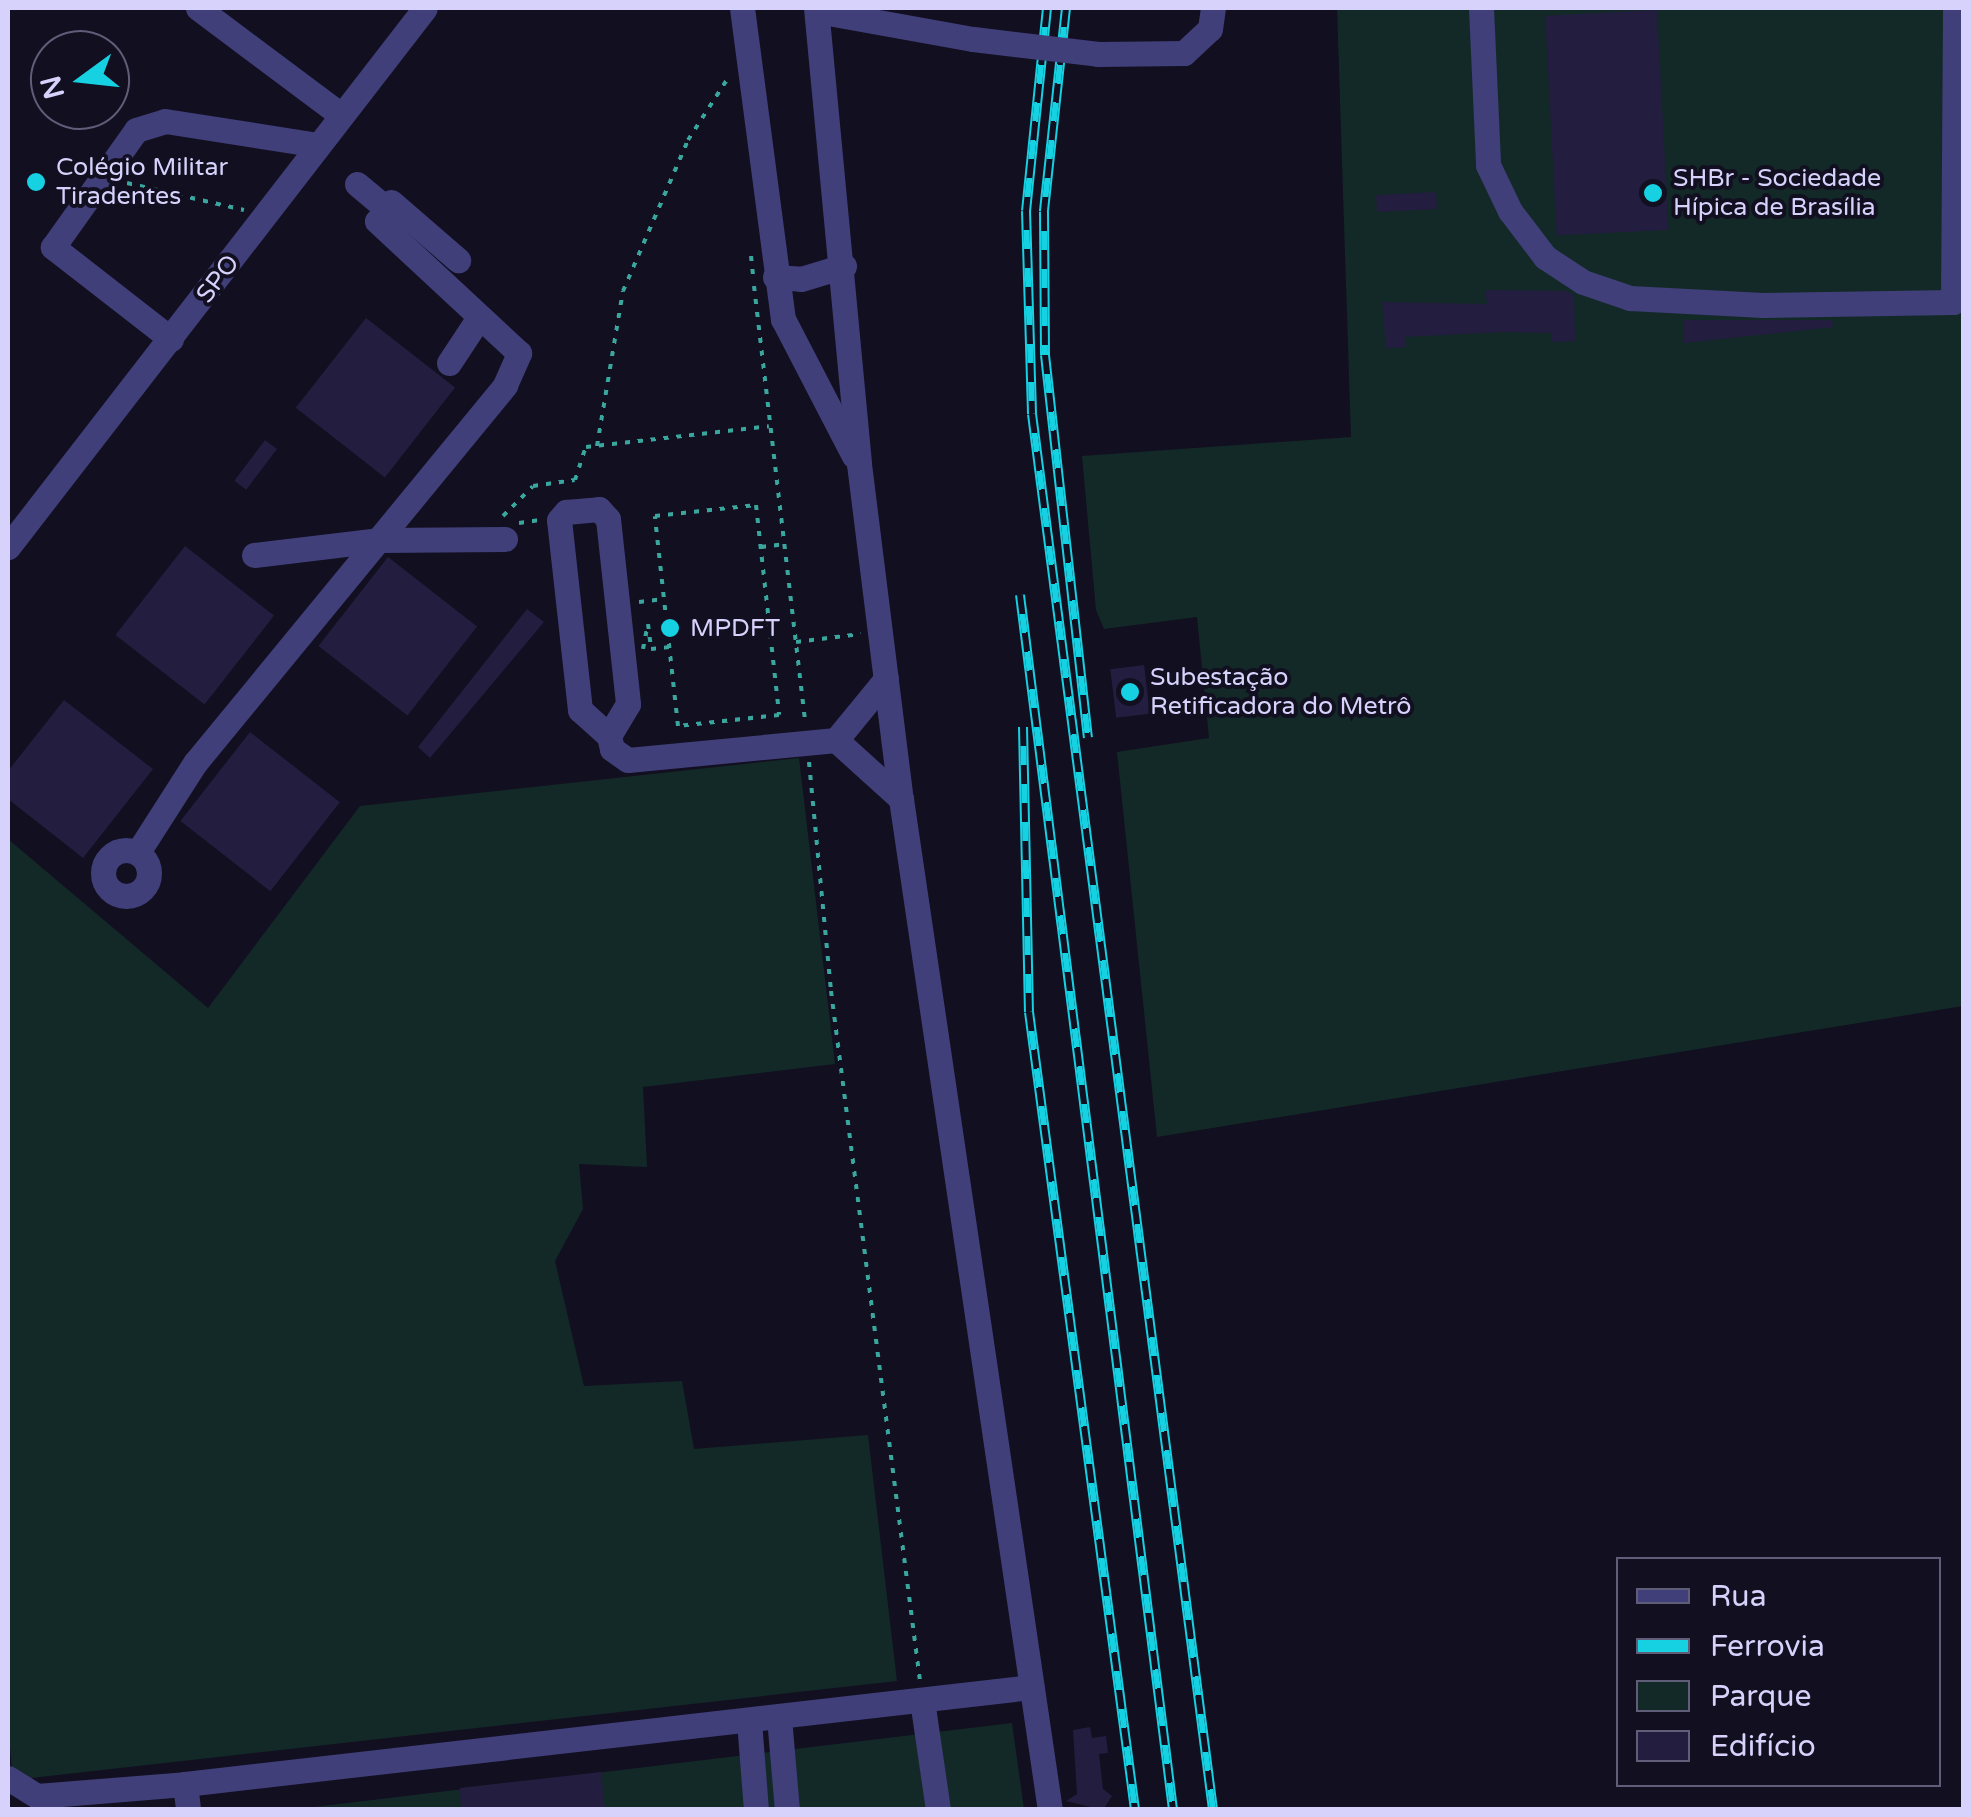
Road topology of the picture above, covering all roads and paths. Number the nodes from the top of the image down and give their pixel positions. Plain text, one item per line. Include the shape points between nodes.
1 (198, 8) edge
2 (425, 8) edge
3 (742, 8) edge
4 (1213, 8) edge
5 (1481, 8) edge
6 (1955, 8) edge
7 (816, 9) edge
8 (733, 93) dead end
9 (341, 115) junction
10 (318, 145) junction
11 (103, 177) junction
12 (357, 184) dead end
13 (385, 210) junction
14 (266, 215) junction
15 (750, 250) dead end
16 (458, 260) dead end
17 (844, 266) junction
18 (775, 276) junction
19 (1958, 302) edge
20 (478, 319) junction
21 (171, 339) junction
22 (449, 363) dead end
23 (769, 426) junction
24 (597, 446) junction
25 (859, 464) junction
26 (559, 520) junction
27 (505, 539) dead end
28 (380, 540) junction
29 (786, 544) junction
30 (760, 546) junction
31 (8, 548) edge
32 (254, 555) dead end
33 (664, 600) junction
34 (635, 602) dead end
35 (880, 632) junction
36 (796, 642) junction
37 (669, 647) junction
38 (623, 651) junction
39 (886, 679) junction
40 (609, 736) junction
41 (836, 740) junction
42 (807, 743) junction
43 (901, 798) junction
44 (138, 852) dead end
45 (1031, 1688) junction
46 (922, 1700) junction
47 (778, 1718) junction
48 (750, 1721) junction
49 (8, 1778) edge
50 (186, 1797) edge
51 (29, 1803) edge
52 (756, 1810) edge
53 (787, 1810) edge
54 (938, 1810) edge
55 (1050, 1810) edge

1 - 9 street
2 - 9 street, SPO
3 - 18 street
4 - 7 street, bridge via 1210,29 1184,53 1098,54
5 - 19 street via 1488,164 1510,211 1545,257 1583,282 1630,298
6 - 19 street
7 - 17 street
8 - 24 path via 731,73 688,140 623,291
9 - 10 street, SPO
10 - 11 street via 165,121 136,130
10 - 14 street, SPO
11 - 14 path
11 - 21 street via 53,247
12 - 13 street
13 - 16 street
13 - 20 street
14 - 21 street, SPO
15 - 23 path
17 - 18 street via 800,279
17 - 25 street
18 - 25 street via 791,338
20 - 22 street
20 - 28 street via 519,353 506,385
21 - 31 street, SPO
23 - 24 path
23 - 29 path
24 - 26 path via 586,447 575,480 534,486 494,526
25 - 35 street
26 - 38 street via 566,512 605,512
26 - 40 street via 580,710
27 - 28 street
28 - 32 street
28 - 44 street via 195,763
29 - 30 path
29 - 36 path
30 - 33 path via 756,506 655,516
30 - 37 path via 779,715 678,726
33 - 34 path
33 - 37 path
35 - 36 path
35 - 39 street
36 - 42 path
37 - 38 path via 651,649 648,624 646,649
38 - 40 street via 628,704
39 - 41 street
39 - 43 street
40 - 42 street via 618,757 628,760 691,744
41 - 42 street
41 - 43 street
42 - 46 path via 831,991
43 - 45 street
45 - 46 street
45 - 55 street
46 - 47 street
46 - 54 street
47 - 48 street
47 - 53 street
48 - 50 street
48 - 52 street
49 - 51 street
50 - 51 street

